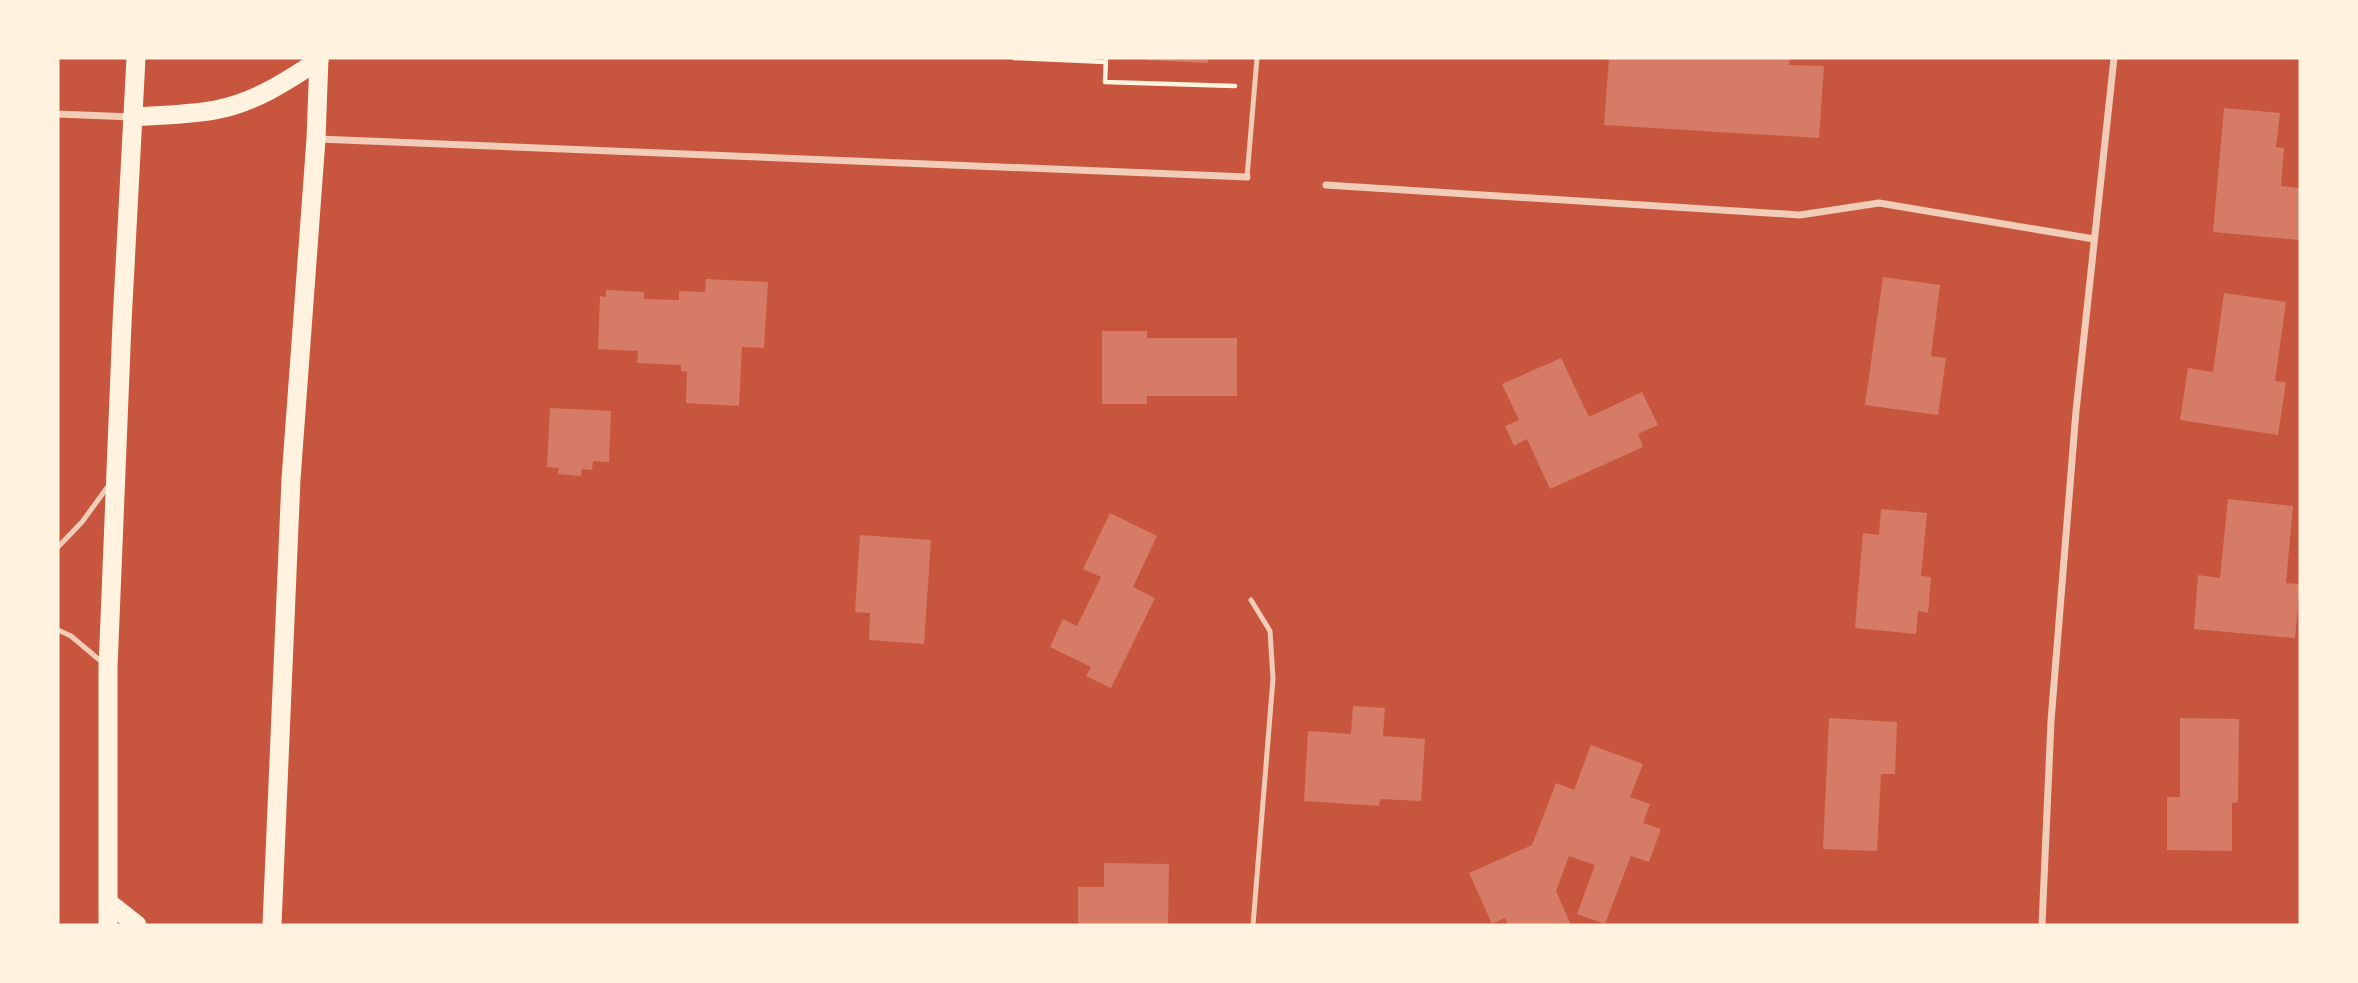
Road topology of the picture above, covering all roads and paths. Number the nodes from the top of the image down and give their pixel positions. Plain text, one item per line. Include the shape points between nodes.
1 (136, 58) edge
2 (1014, 58) edge
3 (1257, 58) edge
4 (2114, 58) edge
5 (319, 59) edge
6 (1106, 60) edge
7 (1254, 86) junction
8 (58, 114) edge
9 (132, 117) junction
10 (316, 139) junction
11 (1247, 177) joint
12 (1326, 185) dead end
13 (2094, 239) junction
14 (115, 477) junction
15 (58, 547) edge
16 (1251, 600) dead end
17 (58, 630) edge
18 (108, 668) junction
19 (109, 903) junction
20 (108, 925) edge
21 (137, 925) edge
22 (272, 925) edge
23 (1253, 925) edge
24 (2042, 925) edge

1 - 9 highway
2 - 6 path
3 - 7 lane
4 - 13 street
5 - 9 highway via 250,100 216,110
5 - 10 highway
6 - 7 path via 1105,82
7 - 11 lane
8 - 9 street
9 - 14 highway
10 - 11 street
10 - 22 highway via 291,479
12 - 13 street via 1800,215 1879,203
13 - 24 street via 2051,721
14 - 15 lane
14 - 18 highway
16 - 23 lane via 1270,631 1273,679
17 - 18 lane
18 - 19 highway
19 - 20 highway
19 - 21 highway

